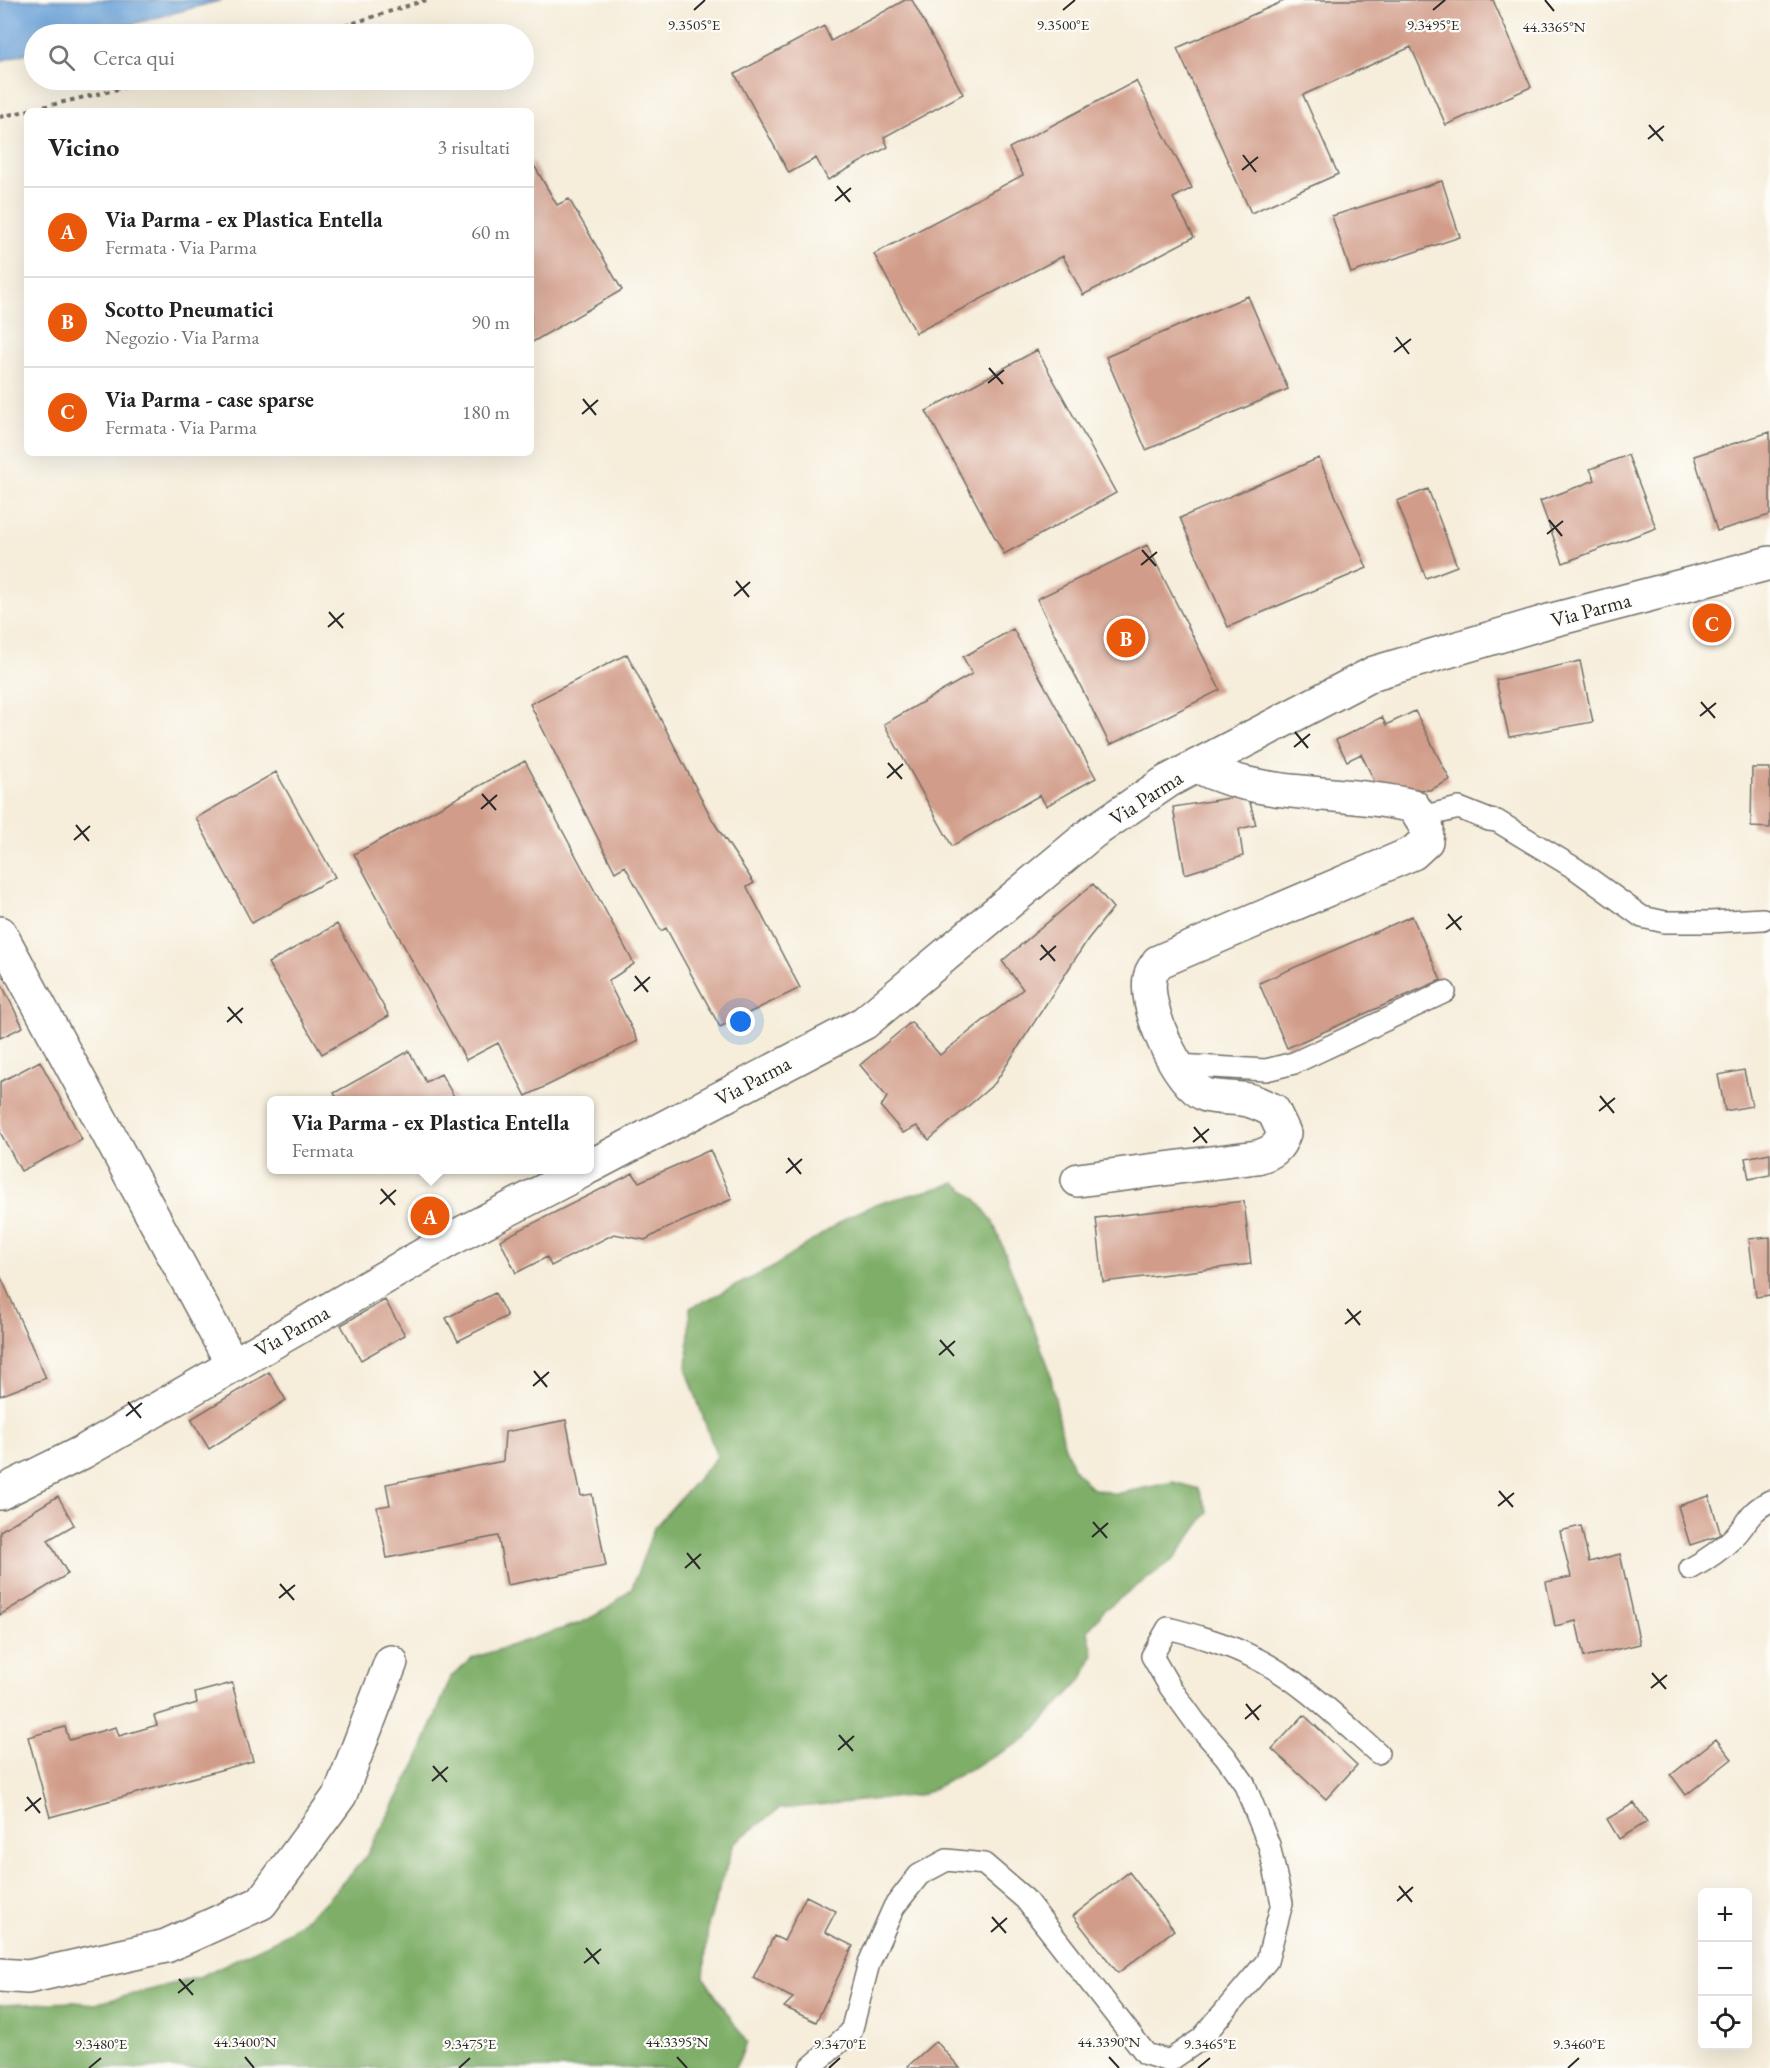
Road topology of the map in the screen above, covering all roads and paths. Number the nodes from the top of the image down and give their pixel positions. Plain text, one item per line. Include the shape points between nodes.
1 (426, 0) edge
2 (350, 24) edge
3 (115, 90) edge
4 (38, 108) edge
5 (24, 111) edge
6 (0, 117) edge
7 (1770, 563) edge
8 (1197, 766) junction
9 (1421, 817) junction
10 (1763, 919) dead end
11 (0, 933) edge
12 (1445, 992) dead end
13 (1177, 1065) junction
14 (594, 1164) edge
15 (576, 1174) edge
16 (1078, 1180) dead end
17 (233, 1365) junction
18 (0, 1493) edge
19 (1770, 1502) edge
20 (1690, 1569) dead end
21 (391, 1662) dead end
22 (1378, 1753) dead end
23 (0, 1975) edge
24 (810, 2068) edge

1 - 2 path
3 - 4 path
5 - 6 path
7 - 8 street, Via Parma via 1549,621 1374,673
8 - 9 street via 1219,777 1293,792 1384,799 1413,806
8 - 14 street, Via Parma via 1093,832 864,1023
9 - 10 lane via 1459,808 1497,821 1576,869 1642,917 1665,922
9 - 13 street via 1426,841 1413,853 1158,962 1150,975 1155,1022
11 - 17 street
12 - 13 lane via 1294,1064 1266,1070
13 - 16 street via 1206,1095 1249,1100 1273,1110 1284,1133 1280,1145 1257,1157
15 - 17 street, Via Parma via 451,1239
17 - 18 street, Via Parma via 83,1452
19 - 20 lane via 1755,1509 1714,1556
21 - 23 street via 340,1794 261,1903 166,1946 28,1977
22 - 24 lane via 1309,1693 1257,1659 1210,1638 1168,1628 1152,1656 1170,1688 1244,1783 1269,1845 1282,1903 1267,1961 1201,2039 1169,2061 1146,2054 1025,1899 984,1864 947,1860 919,1875 894,1907 869,1963 850,2031

